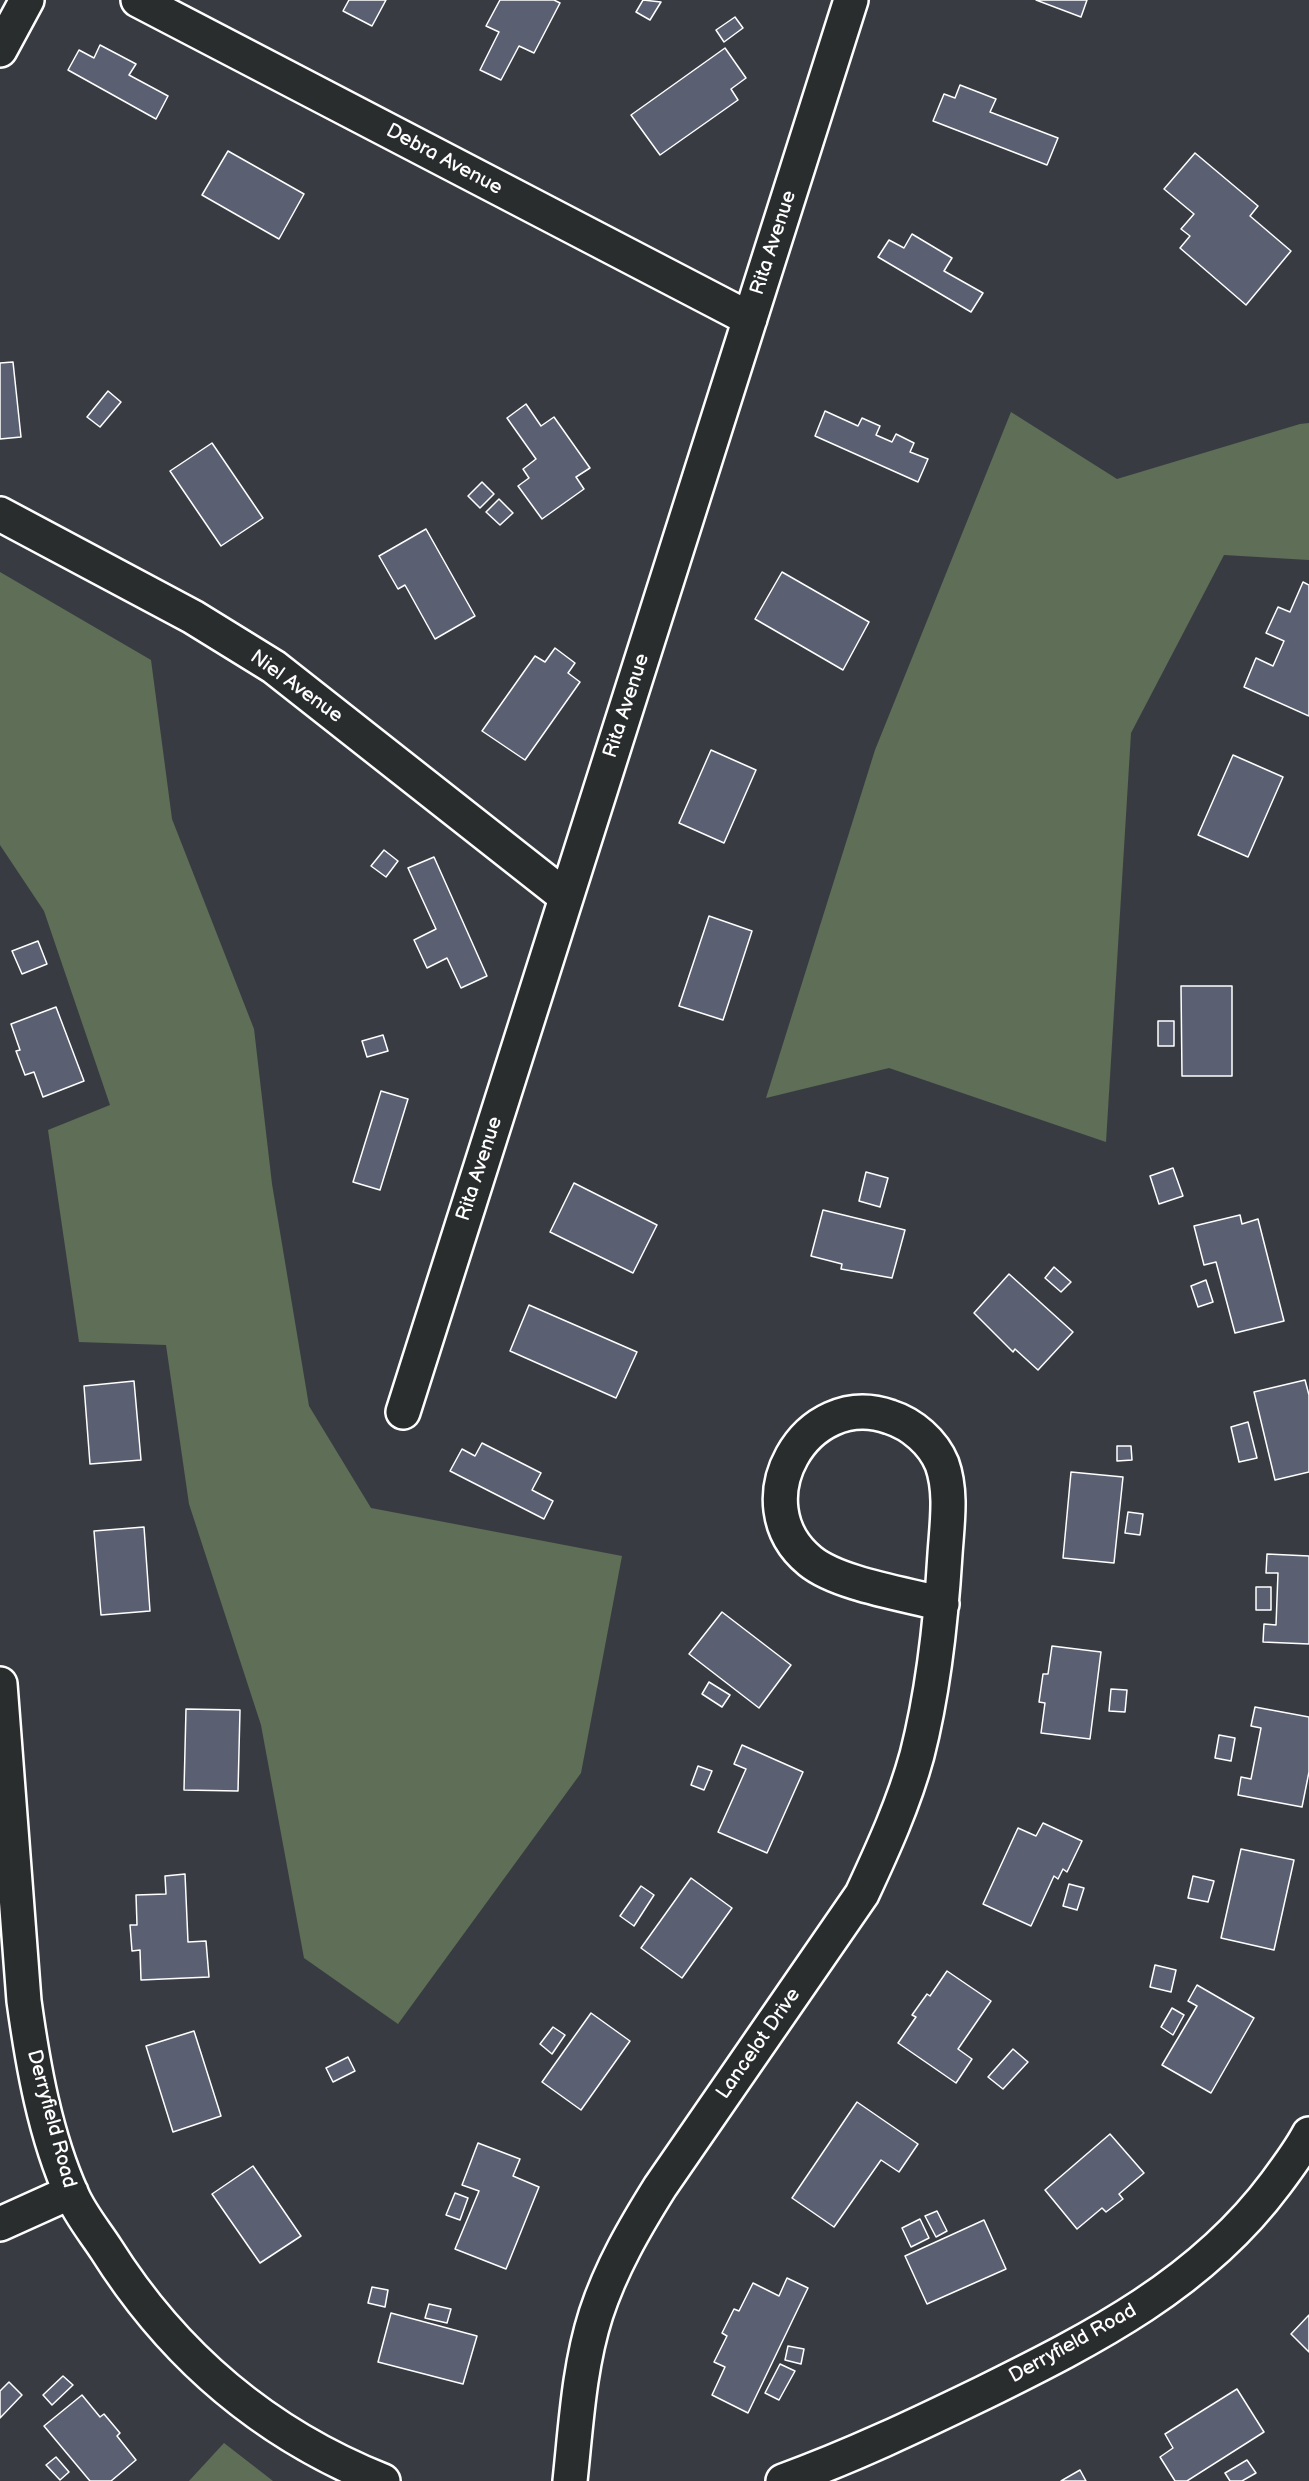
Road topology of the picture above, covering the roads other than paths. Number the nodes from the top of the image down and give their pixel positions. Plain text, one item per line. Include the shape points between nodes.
1 (27, 0) edge
2 (138, 0) edge
3 (851, 0) edge
4 (0, 51) edge
5 (750, 319) junction
6 (0, 514) edge
7 (566, 897) junction
8 (403, 1412) dead end
9 (942, 1604) junction
10 (0, 1684) edge
11 (1309, 2133) edge
12 (71, 2192) junction
13 (0, 2224) edge
14 (383, 2481) edge
15 (570, 2481) edge
16 (783, 2481) edge

1 - 4 street
2 - 5 street, Debra Avenue
3 - 5 street, Rita Avenue
5 - 7 street, Rita Avenue
6 - 7 street, Niel Avenue via 193,617 274,667
7 - 8 street, Rita Avenue
9 - 9 street, Lancelot Drive via 948,1498 941,1462 932,1447 905,1423 880,1414 853,1413 819,1425 794,1451 781,1483 783,1518 797,1548 809,1560 839,1577
9 - 15 street, Lancelot Drive via 934,1672 916,1756 862,1894 660,2187 614,2270 596,2313 586,2356
10 - 12 street, Derryfield Road via 28,2030 51,2137
11 - 16 street, Derryfield Road via 1266,2196 1230,2239 1185,2277 1124,2318 1062,2354 896,2435
12 - 13 street
12 - 14 street, Derryfield Road via 123,2276 178,2346 216,2382 264,2418

